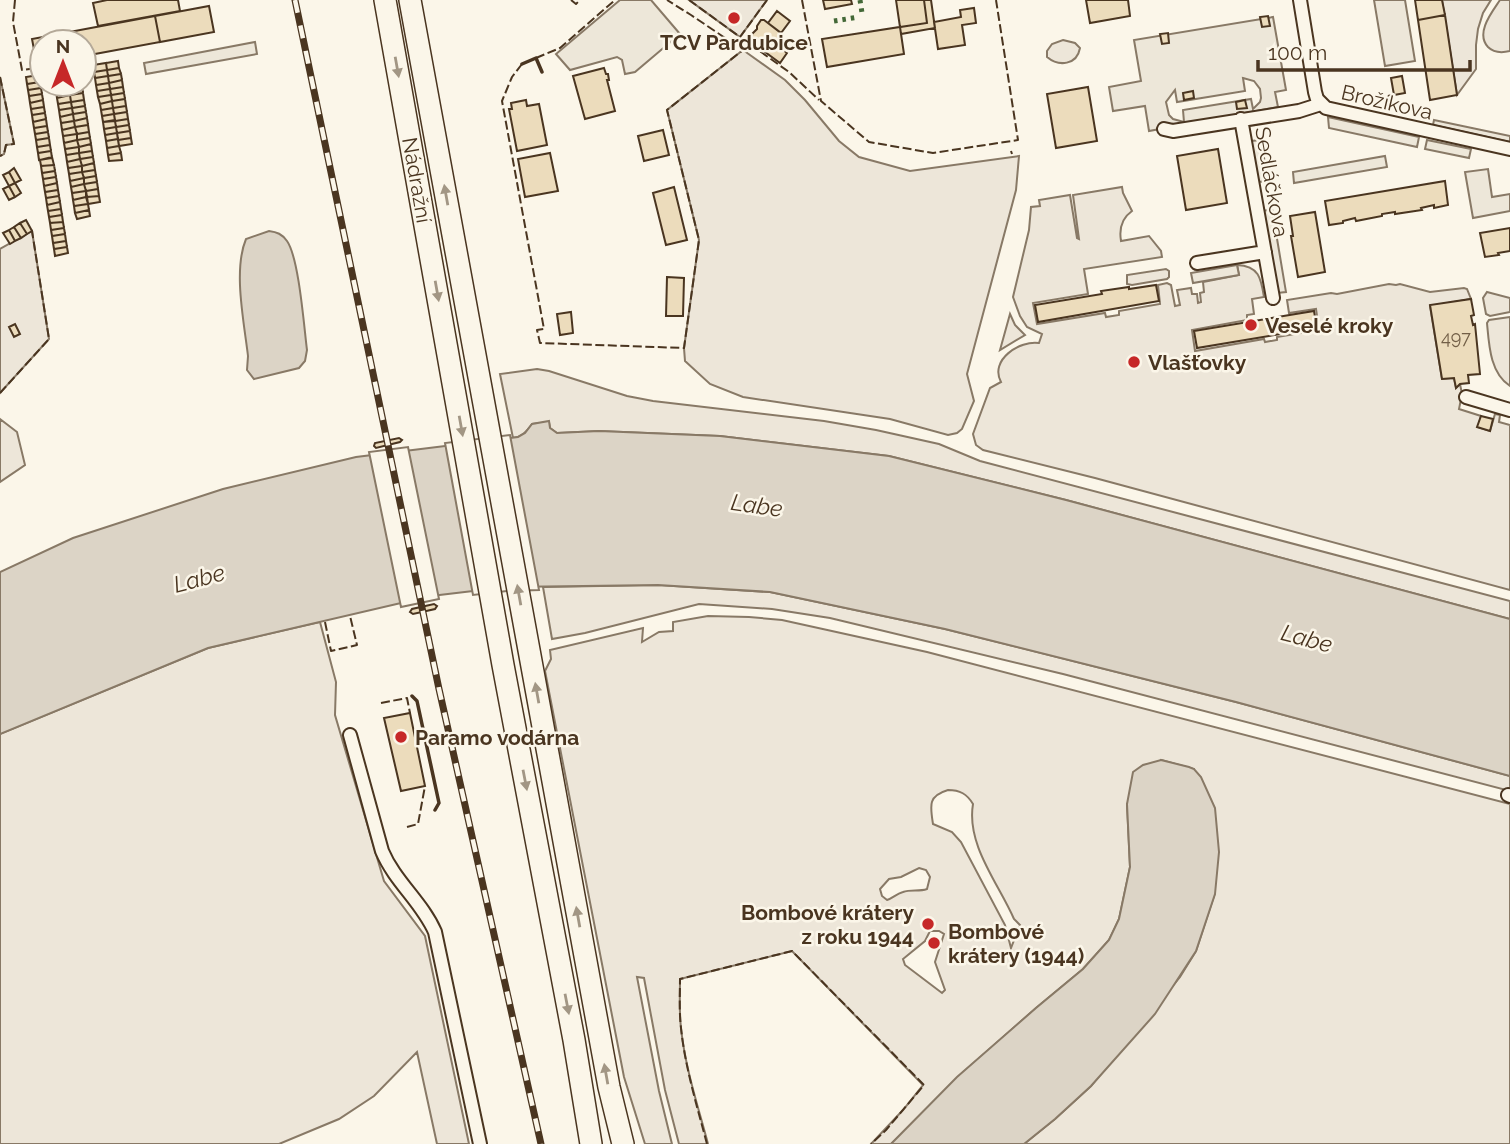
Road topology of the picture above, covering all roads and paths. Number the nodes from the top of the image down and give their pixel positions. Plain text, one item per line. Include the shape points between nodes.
1 (385, 0) edge
2 (410, 0) edge
3 (1300, 0) edge
4 (1321, 104) junction
5 (1241, 119) junction
6 (1164, 129) dead end
7 (1510, 149) edge
8 (1265, 252) junction
9 (1197, 263) dead end
10 (1273, 298) dead end
11 (1466, 397) dead end
12 (1510, 410) edge
13 (350, 735) dead end
14 (574, 1040) junction
15 (480, 1144) edge
16 (590, 1144) edge
17 (600, 1144) edge
18 (623, 1144) edge

1 -> 14 main road, Nádražní
18 -> 2 main road, Nádražní
3 - 4 street, Brožíkova via 1315,92
4 - 5 street, Sedláčkova
4 - 7 street, Brožíkova via 1333,111
5 - 6 street, Sedláčkova
5 - 8 street, Sedláčkova
8 - 9 street, Sedláčkova
8 - 10 street, Sedláčkova
11 - 12 street
13 - 15 street via 387,863 424,910 435,932
14 - 16 main road
14 - 17 main road

